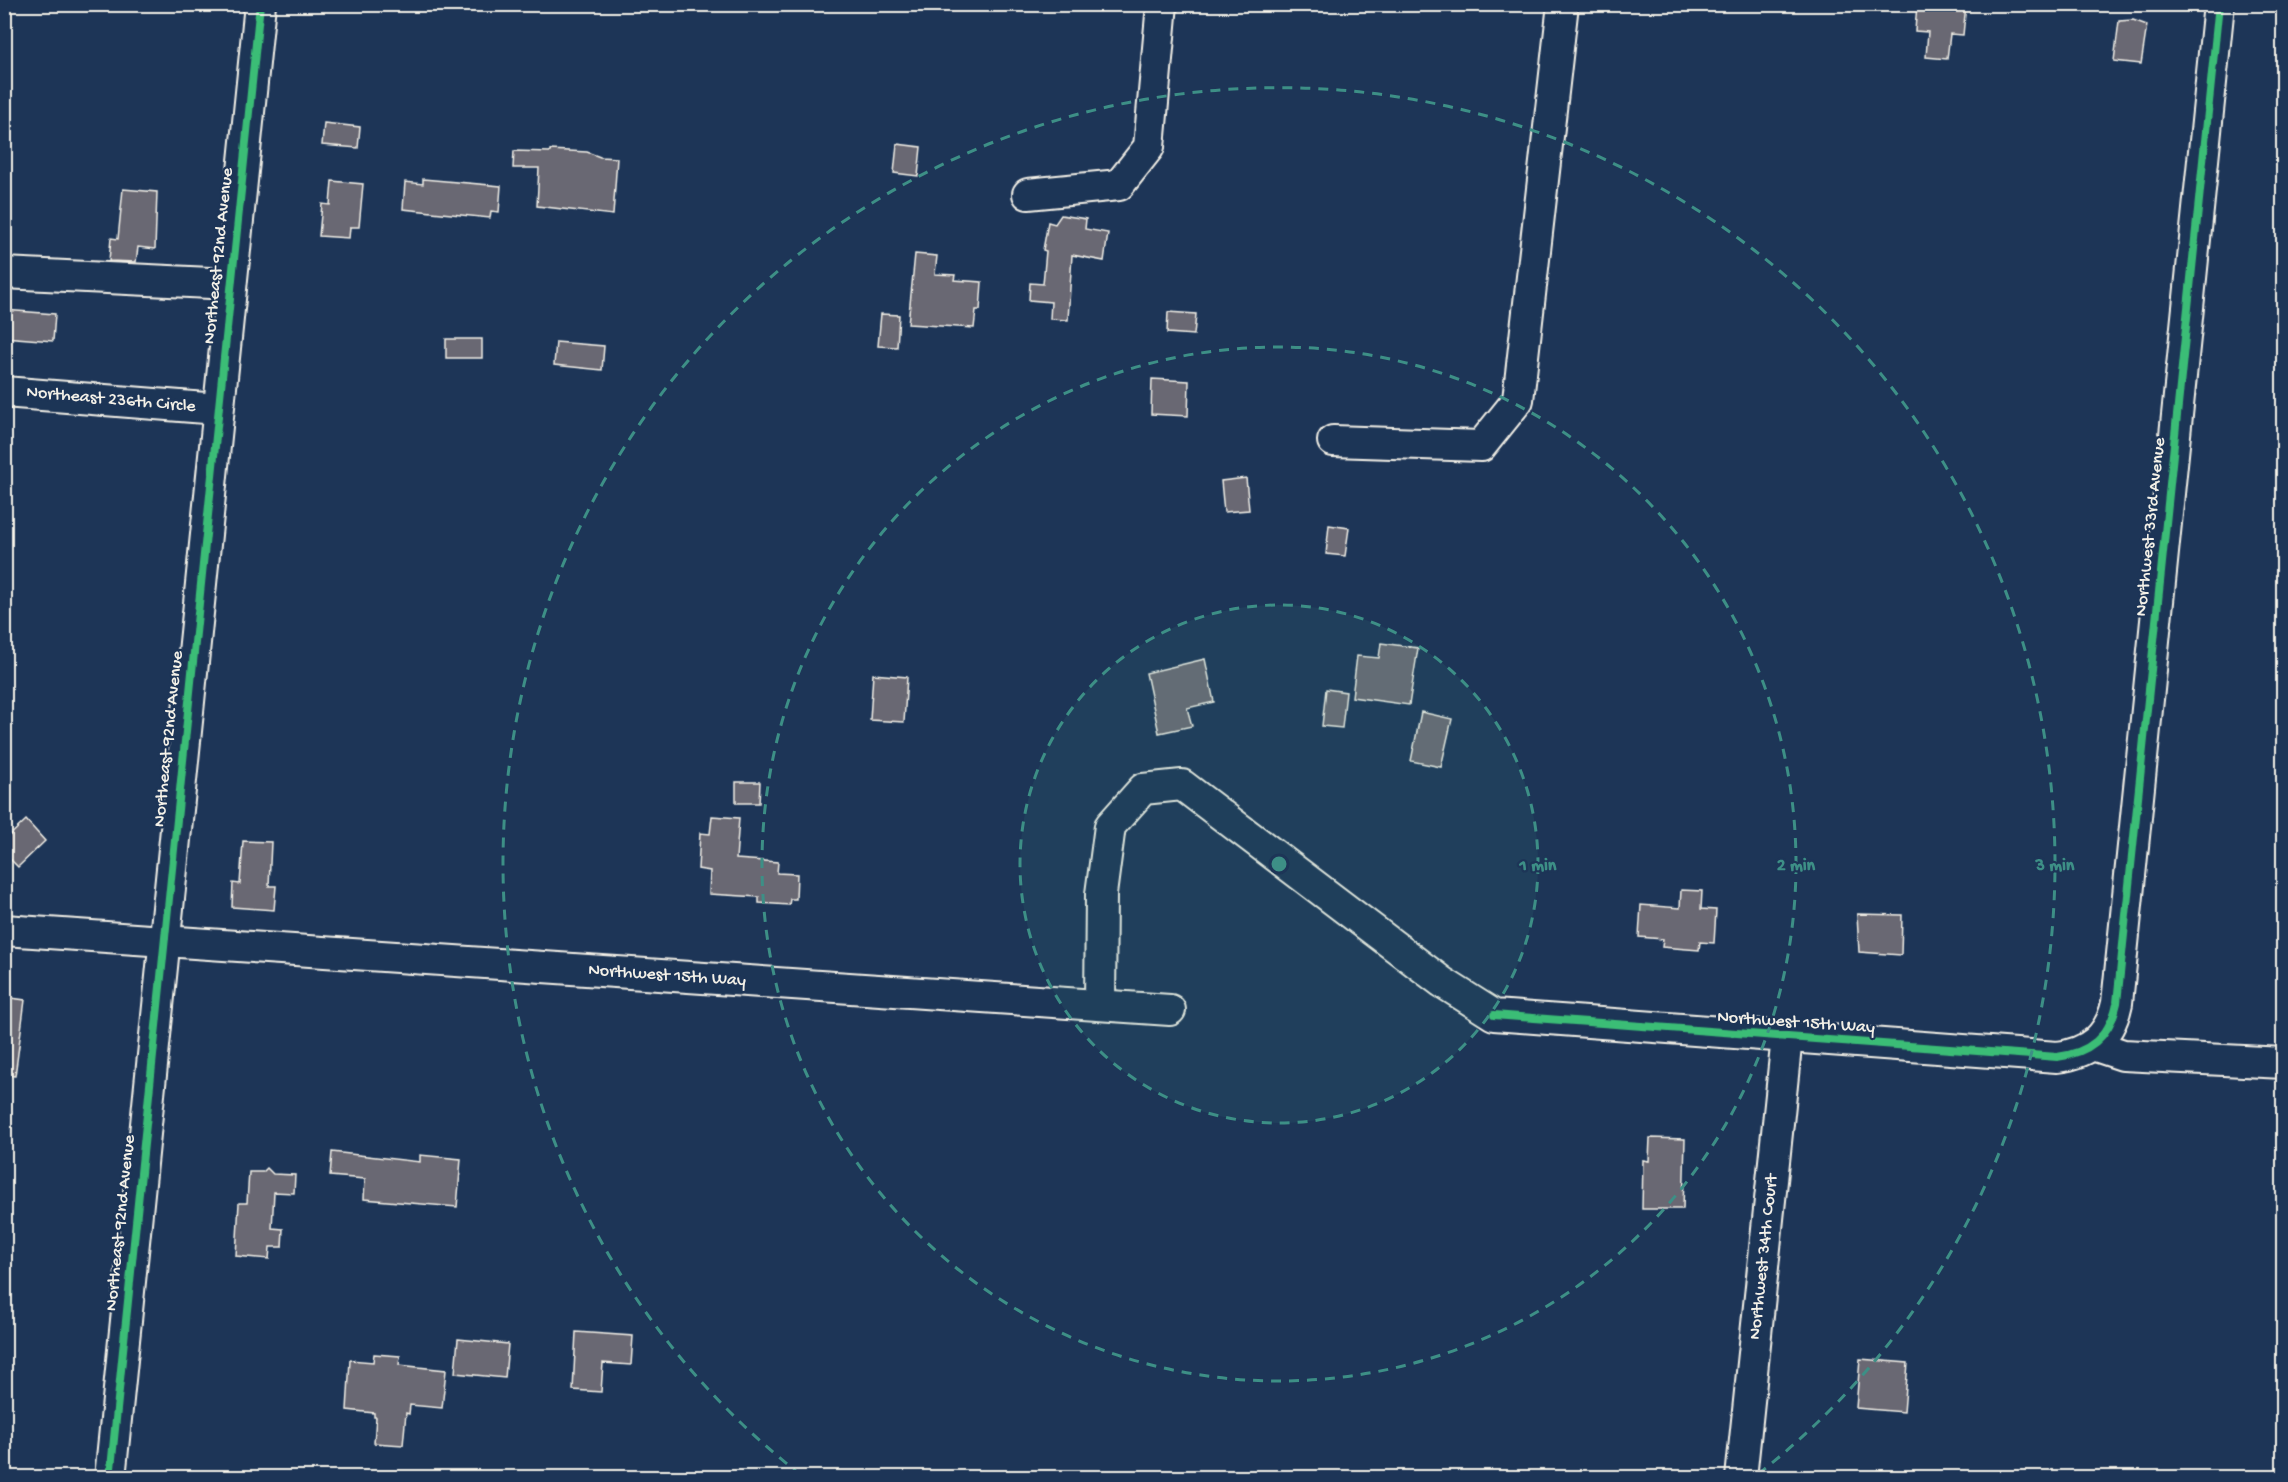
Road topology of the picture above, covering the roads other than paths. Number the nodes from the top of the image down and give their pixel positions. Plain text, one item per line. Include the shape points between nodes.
1 (260, 4) edge
2 (1162, 4) edge
3 (1563, 4) edge
4 (2219, 4) edge
5 (1028, 194) dead end
6 (4, 273) edge
7 (231, 284) junction
8 (4, 392) edge
9 (218, 409) junction
10 (1333, 441) dead end
11 (4, 930) edge
12 (164, 942) junction
13 (1100, 1005) junction
14 (1170, 1010) dead end
15 (1787, 1037) junction
16 (2093, 1045) junction
17 (2283, 1064) edge
18 (110, 1478) edge
19 (1741, 1478) edge

1 - 7 street, Northeast 92nd Avenue
2 - 5 street via 1149,147 1119,185
3 - 10 street via 1518,399 1481,446
4 - 16 street, Northwest 33rd Avenue via 2116,1003 2109,1027
6 - 7 street
7 - 9 street, Northeast 92nd Avenue
8 - 9 street, Northeast 236th Circle
9 - 12 street, Northeast 92nd Avenue
11 - 12 street, Northwest 15th Way
12 - 13 street, Northwest 15th Way
12 - 18 street, Northeast 92nd Avenue
13 - 14 street, Northwest 15th Way
13 - 15 street, Northwest 15th Way via 1101,894 1110,826 1143,789 1182,785 1415,962 1494,1015
15 - 16 street, Northwest 15th Way via 2056,1057 2075,1055
15 - 19 street, Northwest 34th Court
16 - 17 street via 2123,1055

